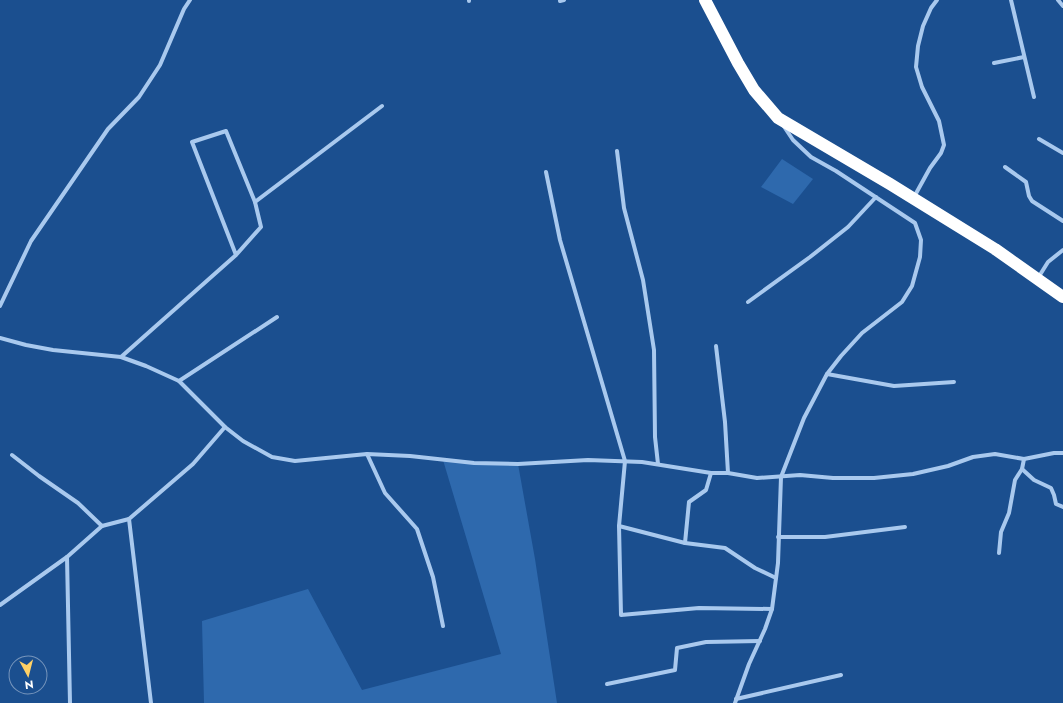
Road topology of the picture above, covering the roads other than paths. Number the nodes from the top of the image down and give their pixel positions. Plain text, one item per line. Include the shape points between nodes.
1 (190, 0) edge
2 (705, 0) edge
3 (937, 0) edge
4 (1011, 0) edge
5 (1058, 0) edge
6 (1063, 6) edge
7 (1024, 57) junction
8 (994, 62) dead end
9 (1034, 97) dead end
10 (382, 106) dead end
11 (778, 118) junction
12 (1039, 139) dead end
13 (617, 151) dead end
14 (1063, 153) edge
15 (1005, 167) dead end
16 (546, 172) dead end
17 (876, 197) junction
18 (913, 199) junction
19 (255, 202) junction
20 (1063, 221) edge
21 (1063, 250) edge
22 (236, 255) junction
23 (1038, 278) junction
24 (1063, 297) edge
25 (748, 302) dead end
26 (0, 306) edge
27 (277, 317) dead end
28 (0, 338) edge
29 (716, 346) dead end
30 (121, 357) junction
31 (827, 374) junction
32 (179, 381) junction
33 (954, 382) dead end
34 (225, 426) junction
35 (1063, 453) edge
36 (367, 454) junction
37 (12, 455) dead end
38 (1024, 459) junction
39 (625, 461) junction
40 (658, 464) junction
41 (1022, 469) junction
42 (711, 473) junction
43 (728, 473) junction
44 (781, 477) junction
45 (1063, 507) edge
46 (129, 519) junction
47 (102, 526) junction
48 (619, 526) junction
49 (905, 527) dead end
50 (778, 537) junction
51 (686, 543) junction
52 (999, 553) dead end
53 (67, 557) junction
54 (776, 578) junction
55 (0, 605) edge
56 (772, 609) junction
57 (444, 626) dead end
58 (760, 641) junction
59 (841, 675) dead end
60 (607, 684) dead end
61 (735, 701) edge
62 (70, 703) edge
63 (151, 703) edge

1 - 26 street via 160,65 140,97 108,129 30,240
2 - 11 highway via 754,90
3 - 18 street via 923,26 916,67 922,87 939,121 944,145
4 - 7 street
5 - 6 street
7 - 8 street
7 - 9 street
10 - 19 street
11 - 17 street via 793,140 811,157
11 - 18 highway
12 - 14 street
13 - 40 street via 624,208 643,280 654,350
15 - 20 street via 1026,182 1032,201
16 - 39 street via 560,240
17 - 25 street via 848,227
17 - 31 street via 915,223 921,240 920,258 912,286 902,302 862,333
18 - 23 highway
19 - 22 street via 261,227
19 - 22 street via 226,131 192,142
21 - 23 street via 1048,262
22 - 30 street
23 - 24 highway
27 - 32 street
28 - 30 street via 53,350
29 - 43 street
30 - 32 street
31 - 33 street via 894,386
31 - 44 street via 804,418
32 - 34 street
34 - 36 street via 272,457 295,461
34 - 46 street via 192,464
35 - 38 street
36 - 39 street via 503,464
36 - 57 street via 385,493 417,529 433,578
37 - 47 street via 78,504
38 - 41 street
38 - 44 street via 995,454 972,457 948,466 913,474 874,478 800,475
39 - 40 street
39 - 48 street
40 - 42 street
41 - 45 street via 1034,480 1051,488 1056,504
41 - 52 street via 1015,480 1009,513 1001,532
42 - 43 street
42 - 51 street via 706,490 689,502
43 - 44 street via 757,478
44 - 50 street
46 - 47 street
46 - 63 street
47 - 53 street
48 - 51 street
48 - 56 street via 621,614 699,608
49 - 50 street via 866,533
50 - 54 street
51 - 54 street via 725,548
53 - 55 street
53 - 62 street
54 - 56 street
56 - 58 street
58 - 60 street via 706,642 677,648 675,670
58 - 61 street
59 - 61 street

